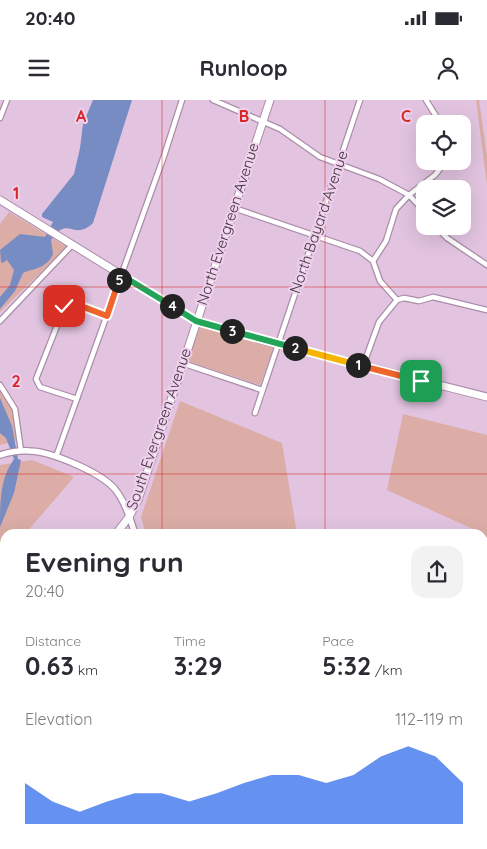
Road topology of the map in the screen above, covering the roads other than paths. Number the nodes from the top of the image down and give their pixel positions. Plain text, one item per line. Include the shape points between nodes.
1 (7, 100) edge
2 (182, 100) edge
3 (213, 100) edge
4 (270, 100) edge
5 (360, 100) edge
6 (426, 100) edge
7 (435, 115) edge
8 (0, 118) edge
9 (263, 121) junction
10 (338, 165) junction
11 (439, 170) edge
12 (409, 195) junction
13 (0, 200) edge
14 (416, 202) edge
15 (234, 208) junction
16 (314, 235) junction
17 (444, 235) edge
18 (72, 244) junction
19 (373, 261) junction
20 (487, 265) edge
21 (121, 275) junction
22 (397, 300) junction
23 (487, 310) edge
24 (107, 316) junction
25 (0, 321) edge
26 (196, 321) junction
27 (278, 344) junction
28 (182, 363) junction
29 (363, 366) junction
30 (0, 385) edge
31 (262, 390) junction
32 (487, 397) edge
33 (77, 399) junction
34 (255, 412) dead end
35 (17, 451) junction
36 (0, 455) edge
37 (56, 458) junction
38 (129, 517) junction
39 (120, 529) edge
40 (133, 529) edge

1 - 8 street
2 - 21 street
3 - 9 street
4 - 9 main road, North Evergreen Avenue
5 - 10 street, North Bayard Avenue
6 - 7 street
9 - 10 street via 290,135 307,150
9 - 15 main road, North Evergreen Avenue
10 - 12 street via 379,179
10 - 16 street, North Bayard Avenue
11 - 12 street
12 - 14 street
12 - 19 street via 396,209 386,241
13 - 18 main road
15 - 16 street
15 - 26 main road, North Evergreen Avenue
16 - 19 street via 360,251
16 - 27 street, North Bayard Avenue
17 - 20 street
18 - 21 main road
18 - 25 street
19 - 22 street via 380,282
21 - 24 street
21 - 26 main road
22 - 23 street via 419,301 433,297
22 - 29 street via 379,322
24 - 33 street
24 - 33 street via 66,303 36,378 40,387
26 - 27 main road
26 - 28 main road, South Evergreen Avenue
27 - 29 main road
27 - 31 street, North Bayard Avenue
28 - 31 street
28 - 38 main road, South Evergreen Avenue via 138,500
29 - 32 main road
30 - 35 street via 15,409
31 - 34 street, North Bayard Avenue
33 - 37 street
35 - 36 street
35 - 37 street via 42,452
37 - 38 street via 94,474 110,485 123,501
38 - 39 main road, South Evergreen Avenue
38 - 40 street

